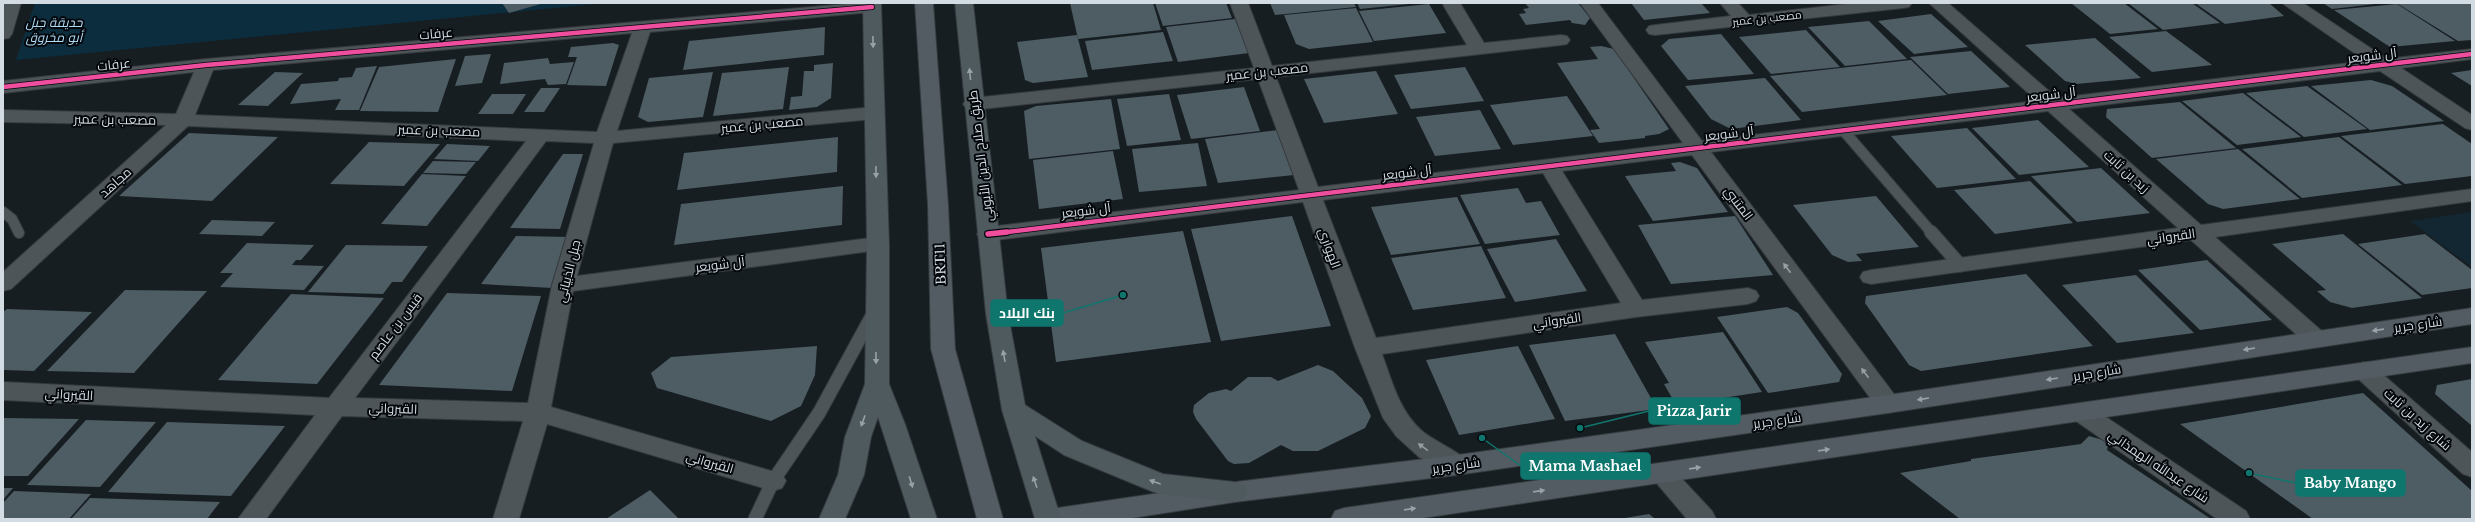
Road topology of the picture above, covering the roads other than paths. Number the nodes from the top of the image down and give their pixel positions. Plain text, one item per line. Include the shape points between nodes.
1 (12, 3) edge
2 (924, 3) edge
3 (964, 3) edge
4 (1239, 3) edge
5 (1451, 3) edge
6 (1589, 3) edge
7 (1729, 3) edge
8 (1903, 3) edge
9 (1938, 3) edge
10 (2291, 3) edge
11 (872, 5) edge
12 (1744, 20) junction
13 (643, 26) junction
14 (1654, 30) dead end
15 (3, 34) edge
16 (1560, 40) dead end
17 (1478, 48) junction
18 (2472, 54) edge
19 (206, 65) junction
20 (2384, 65) junction
21 (1264, 70) junction
22 (3, 87) edge
23 (973, 104) junction
24 (2052, 105) junction
25 (874, 113) junction
26 (3, 116) edge
27 (183, 120) junction
28 (2472, 124) edge
29 (1843, 130) junction
30 (541, 134) junction
31 (605, 138) junction
32 (1697, 148) junction
33 (1549, 166) junction
34 (1310, 195) junction
35 (2472, 195) edge
36 (3, 212) edge
37 (19, 233) dead end
38 (2196, 233) junction
39 (988, 234) junction
40 (878, 244) junction
41 (1960, 265) junction
42 (1871, 277) dead end
43 (3, 284) edge
44 (563, 285) junction
45 (1748, 296) dead end
46 (876, 309) junction
47 (1636, 309) junction
48 (2472, 316) edge
49 (2316, 340) junction
50 (1367, 348) junction
51 (2472, 355) edge
52 (2364, 371) junction
53 (877, 384) junction
54 (3, 391) edge
55 (1888, 404) junction
56 (334, 407) junction
57 (1014, 410) junction
58 (538, 412) junction
59 (2082, 413) junction
60 (1457, 465) junction
61 (2472, 467) edge
62 (1661, 473) junction
63 (773, 481) junction
64 (1235, 492) junction
65 (251, 519) edge
66 (506, 519) edge
67 (755, 519) edge
68 (832, 519) edge
69 (924, 519) edge
70 (990, 519) edge
71 (1048, 519) edge
72 (1057, 519) edge
73 (1344, 519) edge
74 (1703, 519) edge
75 (2237, 519) edge

1 - 15 street
2 - 70 main road, BRT11 via 938,205 943,350
23 -> 3 main road, طريق صلاح الدين الأيوبي
4 - 21 street, الهواري
5 - 17 street
6 - 32 street, المتنبي
7 - 12 street
8 - 12 street, مصعب بن عمير
9 - 24 street, زيد بن ثابت
10 - 20 street
11 - 13 street, عرفات
11 -> 25 main road
12 - 14 street, مصعب بن عمير
13 - 19 street, عرفات
13 - 31 street, جبل الذبياني
16 - 17 street, مصعب بن عمير
17 - 21 street, مصعب بن عمير
18 - 20 street, آل شويعر
19 - 22 street, عرفات
19 - 27 street, مجاهد
20 - 24 street, آل شويعر
20 - 28 street
21 - 23 street, مصعب بن عمير
21 - 34 street, الهواري
23 - 39 main road, طريق صلاح الدين الأيوبي
24 - 29 street, آل شويعر
24 - 38 street, زيد بن ثابت
25 - 31 street, مصعب بن عمير
25 -> 40 main road
26 - 27 street, مصعب بن عمير
27 - 30 street, مصعب بن عمير
27 - 43 street, مجاهد
29 - 32 street, آل شويعر
29 - 41 lane
30 - 31 street, مصعب بن عمير
30 - 56 street, قيس بن عاصم
31 - 44 street, جبل الذبياني
32 - 33 street, آل شويعر
55 -> 32 street, المتنبي
33 - 34 street, آل شويعر
33 - 47 street
34 - 39 street, آل شويعر
34 - 50 street, الهواري
35 - 38 street, القيرواني
36 - 37 lane via 12,219
38 - 41 street, القيرواني
38 - 49 street, زيد بن ثابت
57 -> 39 main road, طريق صلاح الدين الأيوبي via 997,314
40 - 44 street, آل شويعر
40 - 46 main road
41 - 42 street, القيرواني
44 - 58 street, جبل الذبياني
45 - 47 street, القيرواني
46 -> 53 main road
46 - 63 lane via 819,413
47 - 50 street, القيرواني
48 -> 49 main road, شارع جرير
49 -> 55 main road, شارع جرير
60 -> 50 street, الهواري via 1429,451 1406,433 1398,422
51 - 52 main road
52 - 59 main road
52 - 61 street, شارع زيد بن ثابت
53 -> 68 main road via 858,436 851,475
53 -> 69 main road
54 - 56 street, القيرواني
55 - 60 main road, شارع جرير
56 - 58 street, القيرواني
56 - 65 street, قيس بن عاصم
64 -> 57 main road via 1160,484 1073,448
71 -> 57 main road, طريق صلاح الدين الأيوبي
58 - 63 street, القيرواني
58 - 66 street, جبل الذبياني
62 -> 59 main road
59 - 75 street, شارع عبدالله الهمذاني
60 - 64 main road, شارع جرير
73 -> 62 main road
62 - 74 street
63 - 67 lane
64 - 72 main road, شارع جرير

